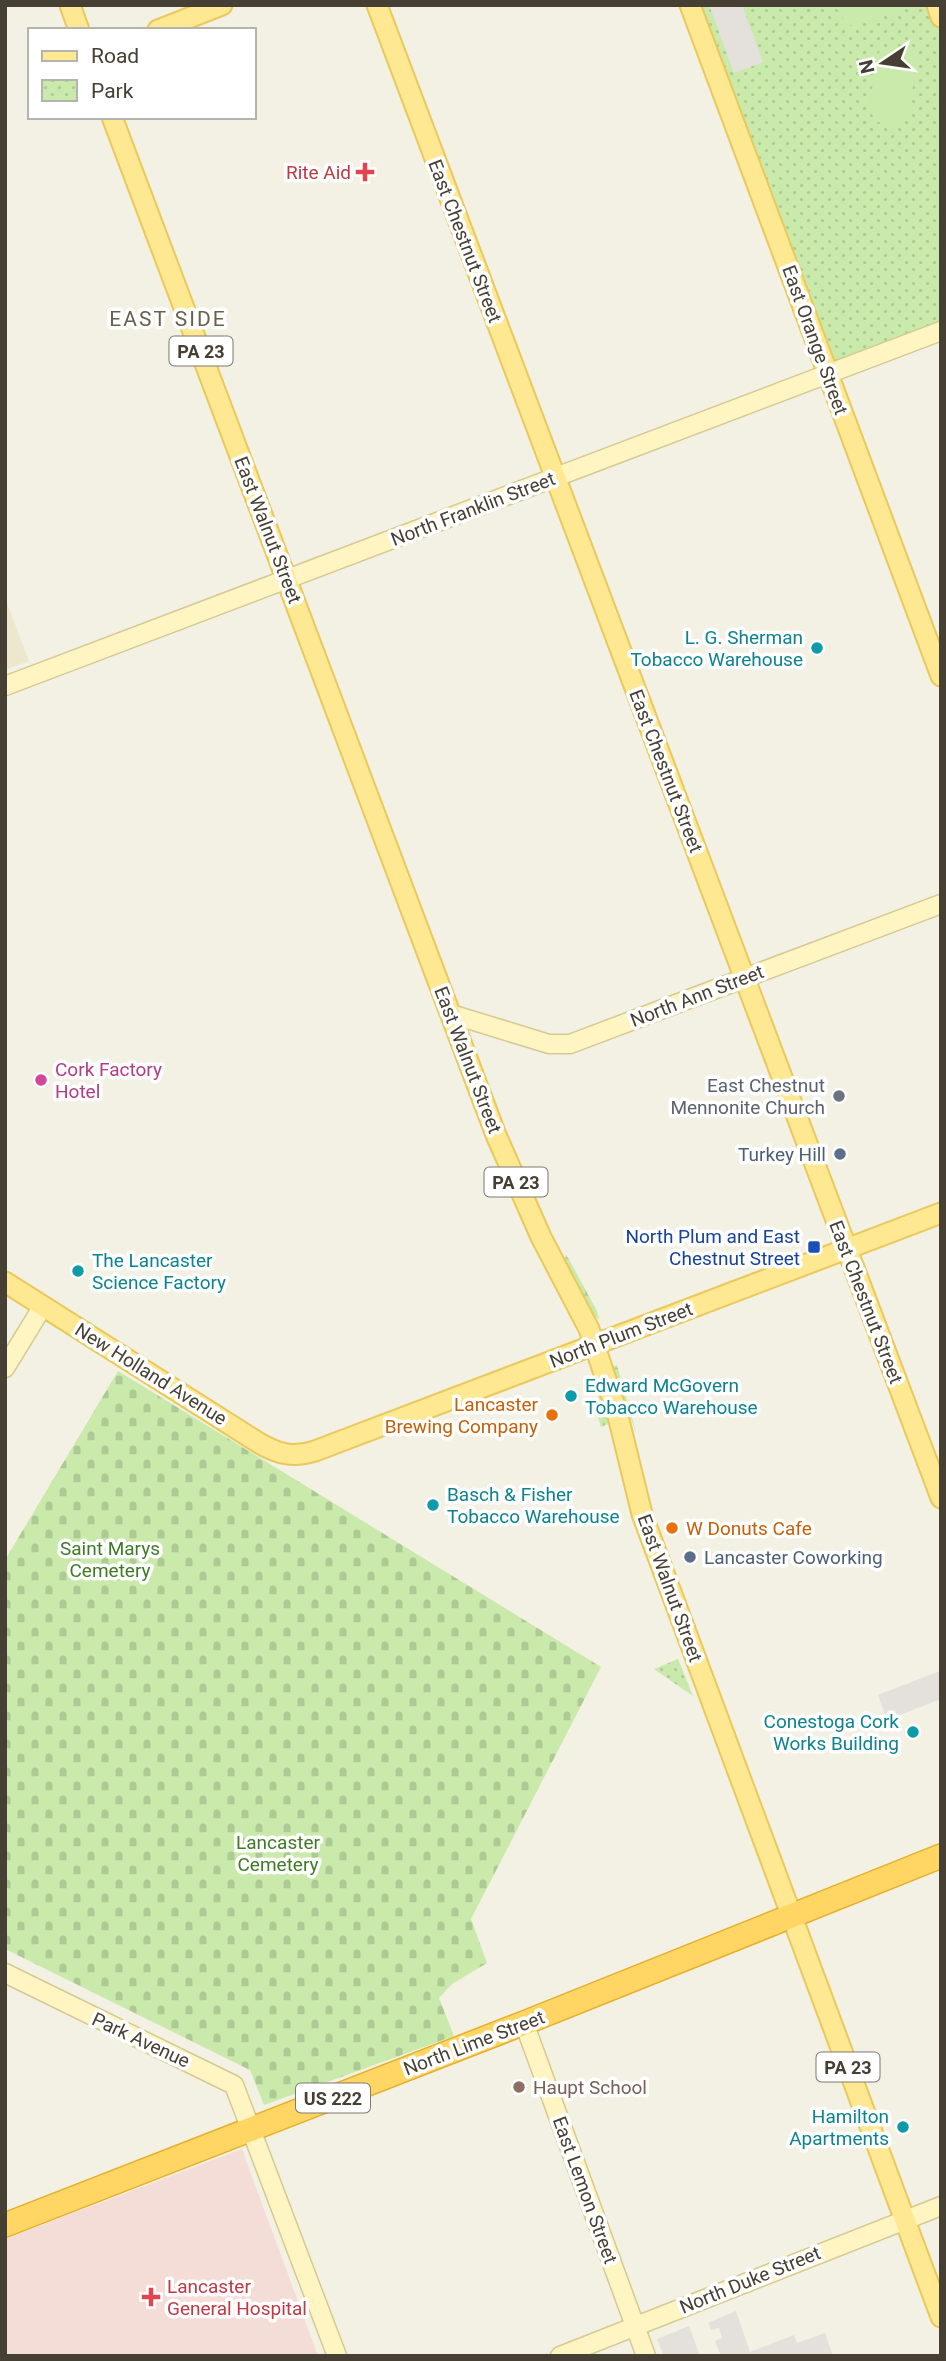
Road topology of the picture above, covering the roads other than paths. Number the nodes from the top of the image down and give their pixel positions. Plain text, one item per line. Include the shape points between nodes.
1 (70, 5) edge
2 (222, 5) edge
3 (377, 5) edge
4 (690, 5) edge
5 (937, 5) edge
6 (941, 17) edge
7 (78, 28) edge
8 (163, 28) edge
9 (113, 119) edge
10 (941, 331) edge
11 (828, 374) junction
12 (555, 478) junction
13 (287, 579) junction
14 (941, 676) edge
15 (5, 686) edge
16 (941, 904) edge
17 (744, 978) junction
18 (451, 1014) junction
19 (941, 1213) edge
20 (847, 1249) junction
21 (5, 1282) edge
22 (43, 1306) junction
23 (594, 1345) junction
24 (5, 1368) edge
25 (301, 1455) joint
26 (941, 1497) edge
27 (941, 1856) edge
28 (792, 1915) junction
29 (5, 1973) edge
30 (524, 2023) junction
31 (253, 2129) junction
32 (941, 2206) edge
33 (905, 2220) junction
34 (5, 2225) edge
35 (941, 2317) edge
36 (635, 2326) junction
37 (338, 2356) edge
38 (560, 2356) edge
39 (646, 2356) edge

1 - 7 main road
2 - 8 main road
3 - 12 main road, East Chestnut Street
4 - 11 main road, East Orange Street
5 - 6 main road
9 - 13 main road, East Walnut Street / PA 23
10 - 11 main road, North Franklin Street
11 - 12 main road, North Franklin Street
11 - 14 main road, East Orange Street
12 - 13 main road, North Franklin Street
12 - 17 main road, East Chestnut Street
13 - 15 main road, North Franklin Street
13 - 18 main road, East Walnut Street / PA 23
16 - 17 main road, North Ann Street
17 - 18 main road, North Ann Street via 564,1045
17 - 20 main road, East Chestnut Street
18 - 23 main road, East Walnut Street / PA 23 via 507,1160
19 - 20 main road, North Plum Street
20 - 23 main road, North Plum Street
20 - 26 main road, East Chestnut Street
21 - 22 main road, New Holland Avenue
22 - 24 main road
22 - 25 main road, New Holland Avenue via 267,1447
23 - 25 main road, North Plum Street
23 - 28 main road, East Walnut Street / PA 23 via 617,1412 642,1514
27 - 28 highway, North Lime Street / US 222
28 - 30 highway, North Lime Street / US 222
28 - 33 main road, East Walnut Street / PA 23
29 - 31 main road, Park Avenue via 234,2085
30 - 31 highway, North Lime Street / US 222
30 - 36 main road, East Lemon Street
31 - 34 highway, North Lime Street / US 222
31 - 37 main road, Park Avenue
32 - 33 main road, North Duke Street
33 - 35 main road, East Walnut Street / PA 23
33 - 36 main road, North Duke Street
36 - 38 main road, North Duke Street
36 - 39 main road, East Lemon Street

